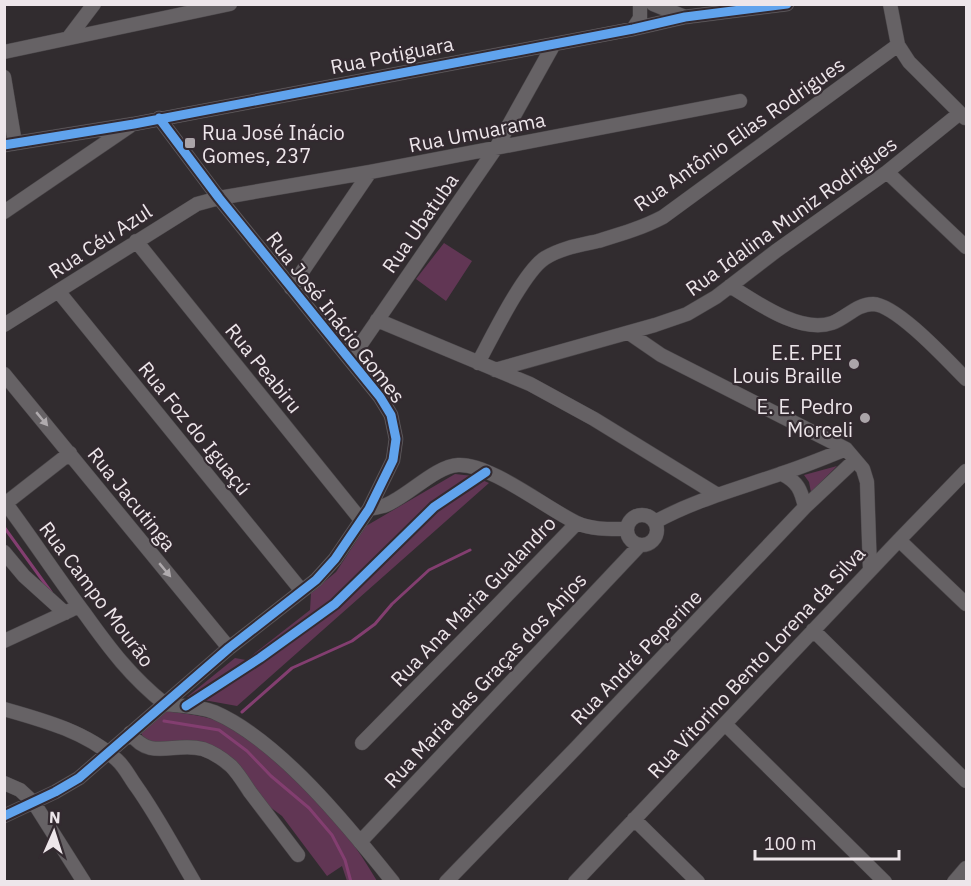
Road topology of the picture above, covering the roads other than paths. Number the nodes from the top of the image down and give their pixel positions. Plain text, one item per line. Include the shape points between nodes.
1 (94, 4) edge
2 (230, 4) edge
3 (640, 4) edge
4 (653, 4) edge
5 (787, 4) edge
6 (890, 4) edge
7 (209, 6) edge
8 (752, 7) edge
9 (685, 17) junction
10 (633, 29) junction
11 (69, 37) junction
12 (554, 44) junction
13 (898, 45) junction
14 (4, 52) edge
15 (4, 77) edge
16 (740, 101) dead end
17 (963, 116) edge
18 (159, 118) junction
19 (134, 124) junction
20 (10, 144) edge
21 (496, 148) junction
22 (370, 172) junction
23 (887, 172) junction
24 (219, 198) junction
25 (4, 212) edge
26 (136, 241) junction
27 (966, 247) edge
28 (730, 286) junction
29 (291, 288) junction
30 (58, 291) junction
31 (377, 320) junction
32 (4, 325) edge
33 (629, 333) junction
34 (350, 360) junction
35 (478, 363) junction
36 (495, 370) junction
37 (4, 374) edge
38 (966, 379) edge
39 (70, 453) junction
40 (850, 455) junction
41 (966, 471) edge
42 (782, 474) junction
43 (716, 494) junction
44 (5, 502) edge
45 (805, 507) junction
46 (365, 515) junction
47 (655, 522) junction
48 (577, 523) junction
49 (627, 529) junction
50 (899, 540) junction
51 (640, 545) junction
52 (4, 552) edge
53 (870, 570) junction
54 (302, 590) junction
55 (966, 604) edge
56 (79, 606) junction
57 (65, 613) junction
58 (813, 630) junction
59 (4, 641) edge
60 (229, 648) junction
61 (165, 704) junction
62 (4, 709) edge
63 (725, 724) junction
64 (130, 733) junction
65 (362, 743) dead end
66 (109, 753) junction
67 (966, 781) edge
68 (4, 783) edge
69 (34, 803) junction
70 (4, 816) edge
71 (634, 819) junction
72 (360, 842) junction
73 (298, 855) dead end
74 (966, 868) edge
75 (84, 882) edge
76 (194, 882) edge
77 (393, 882) edge
78 (446, 882) edge
79 (575, 882) edge
80 (698, 882) edge
81 (885, 882) edge
82 (954, 882) edge

1 - 11 street
2 - 7 street
3 - 10 street via 640,18
4 - 9 street
5 - 8 street, Rua Potiguara
6 - 13 street
7 - 11 street
8 - 9 street, Rua Potiguara
9 - 10 street, Rua Potiguara
10 - 12 street, Rua Potiguara
11 - 14 street
12 - 18 street, Rua Potiguara
12 - 21 street, Rua Ubatuba
13 - 17 street via 909,62
13 - 35 street, Rua Antônio Elias Rodrigues via 663,217 641,228 543,259 511,303
15 - 20 street
16 - 21 street, Rua Umuarama
17 - 23 street, Rua Idalina Muniz Rodrigues
18 - 19 street, Rua Potiguara
18 - 24 street, Rua José Inácio Gomes
19 - 20 street, Rua Potiguara
19 - 25 street
21 - 22 street, Rua Umuarama
21 - 31 street, Rua Ubatuba
22 - 24 street, Rua Umuarama
22 - 29 street
23 - 27 street
23 - 28 street, Rua Idalina Muniz Rodrigues
24 - 26 street, Rua Céu Azul via 197,204
24 - 29 street, Rua José Inácio Gomes
26 - 30 street, Rua Céu Azul
26 - 46 street, Rua Peabiru
28 - 33 street, Rua Idalina Muniz Rodrigues via 687,314
28 - 38 street via 769,309 813,326 831,323 859,307 884,307 898,314
29 - 34 street, Rua José Inácio Gomes
30 - 32 street, Rua Céu Azul
30 - 54 street, Rua Foz do Iguaçú
31 - 34 street, Rua Ubatuba
31 - 35 street
33 - 36 street, Rua Idalina Muniz Rodrigues
33 - 40 street via 661,355
34 - 46 street, Rua José Inácio Gomes via 391,415 396,440 393,460
35 - 36 street
36 - 43 street via 594,419
37 -> 39 street, Rua Jacutinga
39 - 44 street
39 -> 60 street, Rua Jacutinga
40 - 42 street
40 - 45 street, Rua André Peperine
40 - 53 street via 863,469 867,482
41 - 50 street, Rua Vitorino Bento Lorena da Silva
42 - 43 street
42 - 45 street via 796,482
43 - 47 street
44 - 56 street, Rua Campo Mourão
45 - 78 street, Rua André Peperine
46 - 48 street via 457,464 491,474
46 - 54 street, Rua José Inácio Gomes via 335,559
47 - 49 street via 639,515
47 - 51 street via 657,532 653,541
48 - 49 street, Rua Ana Maria Gualandro via 600,529
48 - 65 street, Rua Ana Maria Gualandro
49 - 51 street via 632,541
50 - 53 street, Rua Vitorino Bento Lorena da Silva
50 - 55 street
51 - 72 street, Rua Maria das Graças dos Anjos
52 - 57 street
53 - 58 street, Rua Vitorino Bento Lorena da Silva
54 - 60 street, Rua José Inácio Gomes
56 - 57 street
56 - 61 street, Rua Campo Mourão via 118,660
57 - 59 street
58 - 63 street, Rua Vitorino Bento Lorena da Silva
58 - 67 street
60 - 61 street, Rua José Inácio Gomes
61 - 64 street, Rua José Inácio Gomes
61 - 72 street via 213,712 256,738 309,785
62 - 66 street via 53,724
63 - 71 street, Rua Vitorino Bento Lorena da Silva
63 - 81 street
64 - 66 street, Rua José Inácio Gomes
64 - 73 street via 145,748 202,749 216,755 231,766
66 - 69 street, Rua José Inácio Gomes via 79,778
66 - 76 street via 120,762 144,798
68 - 69 street via 20,790
69 - 70 street, Rua José Inácio Gomes
69 - 75 street
71 - 79 street, Rua Vitorino Bento Lorena da Silva
71 - 80 street
72 - 77 street
74 - 82 street

